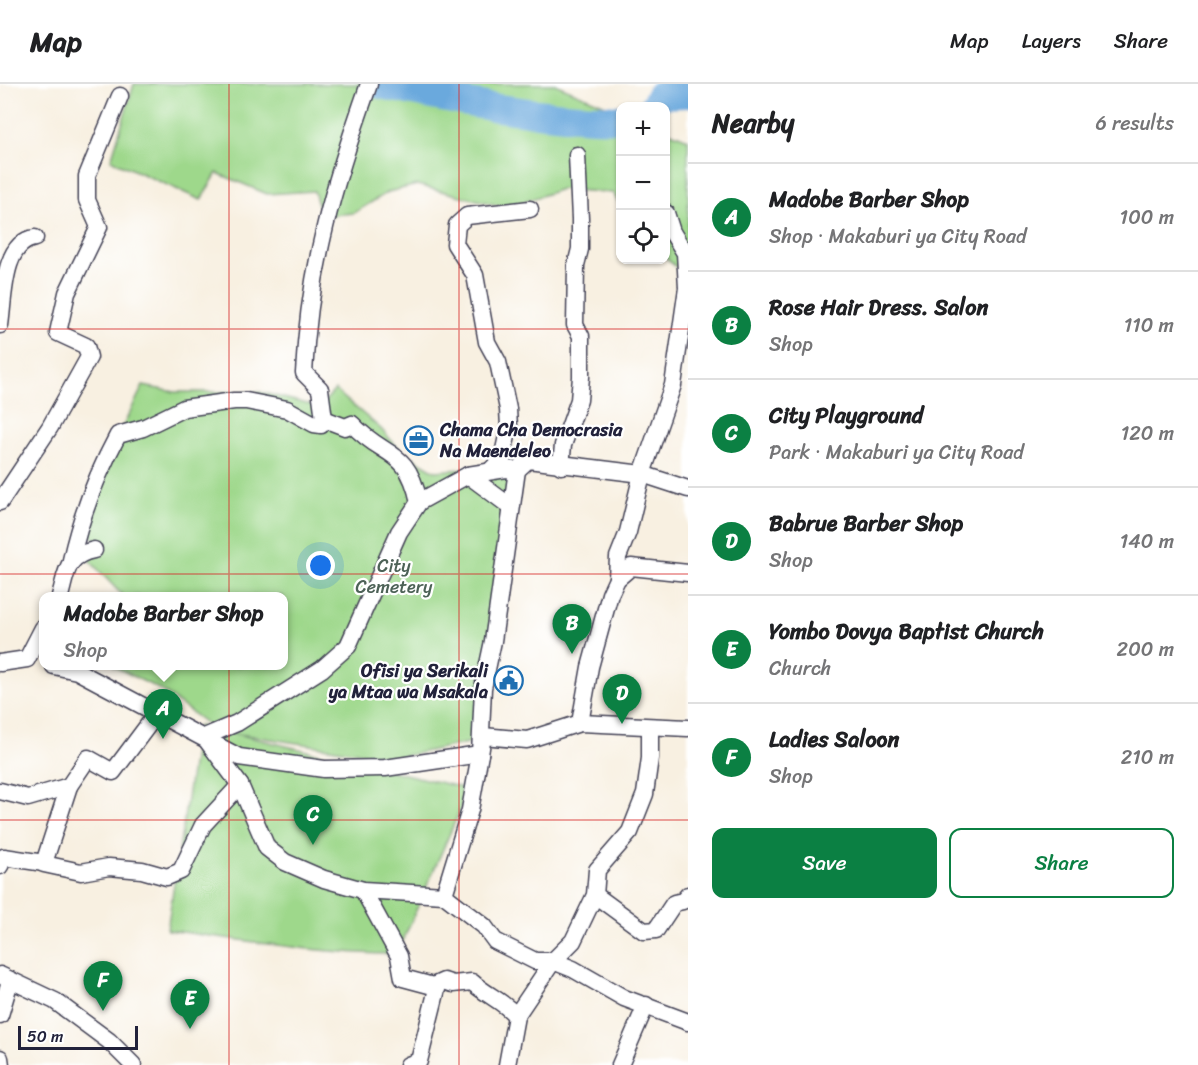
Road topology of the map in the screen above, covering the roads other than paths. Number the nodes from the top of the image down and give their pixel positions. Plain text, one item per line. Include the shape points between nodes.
1 (369, 84) edge
2 (120, 96) dead end
3 (578, 156) dead end
4 (530, 209) dead end
5 (670, 226) edge
6 (35, 238) dead end
7 (0, 325) edge
8 (324, 419) junction
9 (561, 466) junction
10 (517, 470) junction
11 (490, 471) junction
12 (642, 474) junction
13 (468, 475) junction
14 (688, 489) edge
15 (0, 502) edge
16 (419, 502) junction
17 (511, 507) junction
18 (94, 550) dead end
19 (71, 560) junction
20 (688, 573) edge
21 (617, 579) junction
22 (61, 592) edge
23 (39, 644) edge
24 (35, 661) edge
25 (0, 663) edge
26 (72, 670) edge
27 (158, 712) junction
28 (580, 723) junction
29 (650, 727) junction
30 (688, 728) edge
31 (204, 736) junction
32 (480, 754) junction
33 (240, 785) junction
34 (69, 786) junction
35 (0, 791) edge
36 (44, 864) junction
37 (0, 866) edge
38 (363, 890) junction
39 (444, 895) junction
40 (595, 895) junction
41 (688, 895) edge
42 (553, 961) junction
43 (5, 978) edge
44 (438, 986) junction
45 (646, 1005) junction
46 (0, 1015) edge
47 (516, 1016) junction
48 (688, 1022) edge
49 (0, 1058) edge
50 (1, 1065) edge
51 (133, 1065) edge
52 (408, 1065) edge
53 (507, 1065) edge
54 (621, 1065) edge

1 - 8 street via 338,171 307,314 304,373 320,389
2 - 15 street via 87,176 87,200 99,227 67,293 58,333 86,346 88,357 50,427
3 - 9 street via 580,249 575,325 581,336 581,377 579,400 563,445
4 - 11 street via 467,216 457,225 455,244 475,275 487,342 498,362 508,409 509,427 502,459
5 - 12 street via 685,253 687,288 673,385
6 - 7 street via 21,243 12,260 3,284
8 - 16 street via 345,427 352,424 395,455 414,480
8 - 19 street via 321,425 314,424 287,409 234,401 184,408 118,435 100,470
9 - 10 street via 528,460
9 - 12 street
10 - 11 street
10 - 17 street
11 - 13 street
12 - 14 street
12 - 21 street via 618,556
13 - 16 street
13 - 17 street
16 - 31 street via 399,532 348,646 322,669 237,723
17 - 32 street via 483,688
18 - 19 street via 77,554
19 - 22 street
20 - 21 street via 630,567
21 - 28 street via 590,667
23 - 24 street
24 - 25 street
26 - 27 street
27 - 31 street
27 - 34 street via 113,772 88,758
28 - 29 street
28 - 32 street via 527,740 483,736
29 - 30 street
29 - 40 street via 645,794 630,832 597,870
31 - 32 street via 239,757 324,769 385,768
31 - 33 street
32 - 39 street via 470,810
33 - 36 street via 203,825 182,871 167,877 109,867 81,873
33 - 38 street via 267,848 285,862
34 - 35 street via 28,798
34 - 36 street
36 - 37 street via 4,857
38 - 39 street
38 - 44 street via 399,956 403,978
39 - 42 street via 484,926 495,941 535,961
40 - 41 street via 644,931 656,930 674,903
40 - 42 street via 573,941
42 - 45 street via 624,998
42 - 47 street
43 - 46 street
43 - 51 street via 55,1001 110,1041
44 - 47 street via 444,981 472,982 489,998 508,1006
44 - 52 street via 419,1060
45 - 48 street
45 - 54 street
47 - 53 street
49 - 50 street

